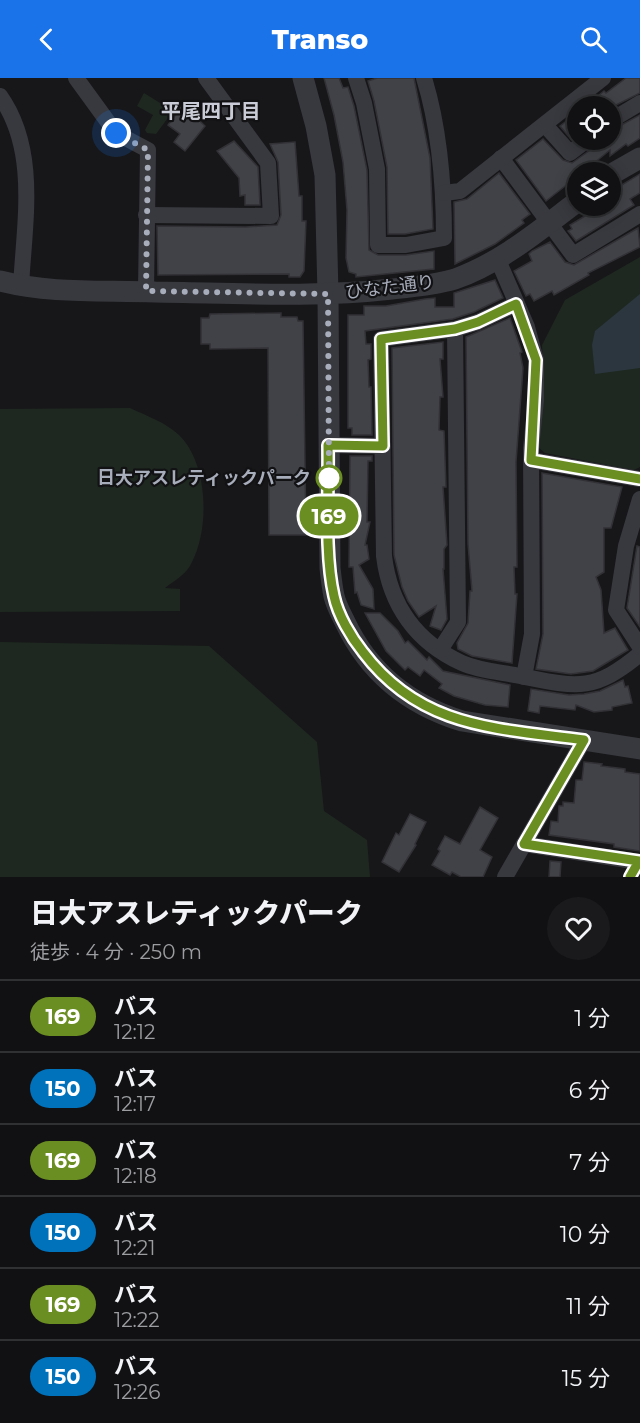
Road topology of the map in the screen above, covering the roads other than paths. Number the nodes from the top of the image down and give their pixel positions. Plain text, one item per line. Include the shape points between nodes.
1 (76, 78) edge
2 (206, 78) edge
3 (303, 78) edge
4 (356, 78) edge
5 (424, 78) edge
6 (603, 78) edge
7 (0, 96) edge
8 (640, 103) edge
9 (621, 114) edge
10 (545, 125) junction
11 (567, 150) edge
12 (501, 158) junction
13 (640, 158) edge
14 (621, 169) edge
15 (444, 193) junction
16 (567, 209) edge
17 (640, 214) edge
18 (146, 215) junction
19 (550, 222) junction
20 (498, 260) junction
21 (0, 281) edge
22 (21, 286) junction
23 (146, 291) junction
24 (328, 294) junction
25 (516, 304) junction
26 (455, 329) junction
27 (328, 445) junction
28 (383, 446) junction
29 (531, 460) junction
30 (640, 479) edge
31 (640, 499) edge
32 (640, 647) edge
33 (440, 650) junction
34 (640, 654) edge
35 (524, 677) junction
36 (584, 740) junction
37 (640, 749) edge
38 (524, 844) junction
39 (639, 862) edge
40 (505, 877) edge
41 (630, 877) edge

1 - 18 street via 116,133 148,150
2 - 18 street via 268,163 272,216
3 - 24 street via 325,175
4 - 15 street via 376,170 378,245 444,238
5 - 15 street via 431,99
6 - 10 street
7 - 22 street via 12,118 25,160
8 - 9 street
10 - 11 street
10 - 12 street
12 - 15 street via 460,190
12 - 19 street
13 - 14 street
16 - 19 street, ひなた通り
17 - 19 street via 573,255
18 - 23 street
19 - 20 street, ひなた通り
20 - 24 street, ひなた通り via 444,281
20 - 25 street
21 - 22 street, ひなた通り
22 - 23 street, ひなた通り
23 - 24 street, ひなた通り
24 - 27 street
25 - 26 street
25 - 29 street via 536,360
26 - 28 street via 381,339
26 - 33 street via 458,622
27 - 28 street
27 - 36 street via 334,598 352,638 371,663 389,683 438,713 462,721
28 - 33 street via 387,578 403,615
29 - 30 street
29 - 35 street via 532,634
31 - 32 street via 626,546 616,610
33 - 35 street via 462,663
34 - 35 street via 607,678 583,685
36 - 37 street
36 - 38 street
38 - 39 street
38 - 40 street
39 - 41 street

